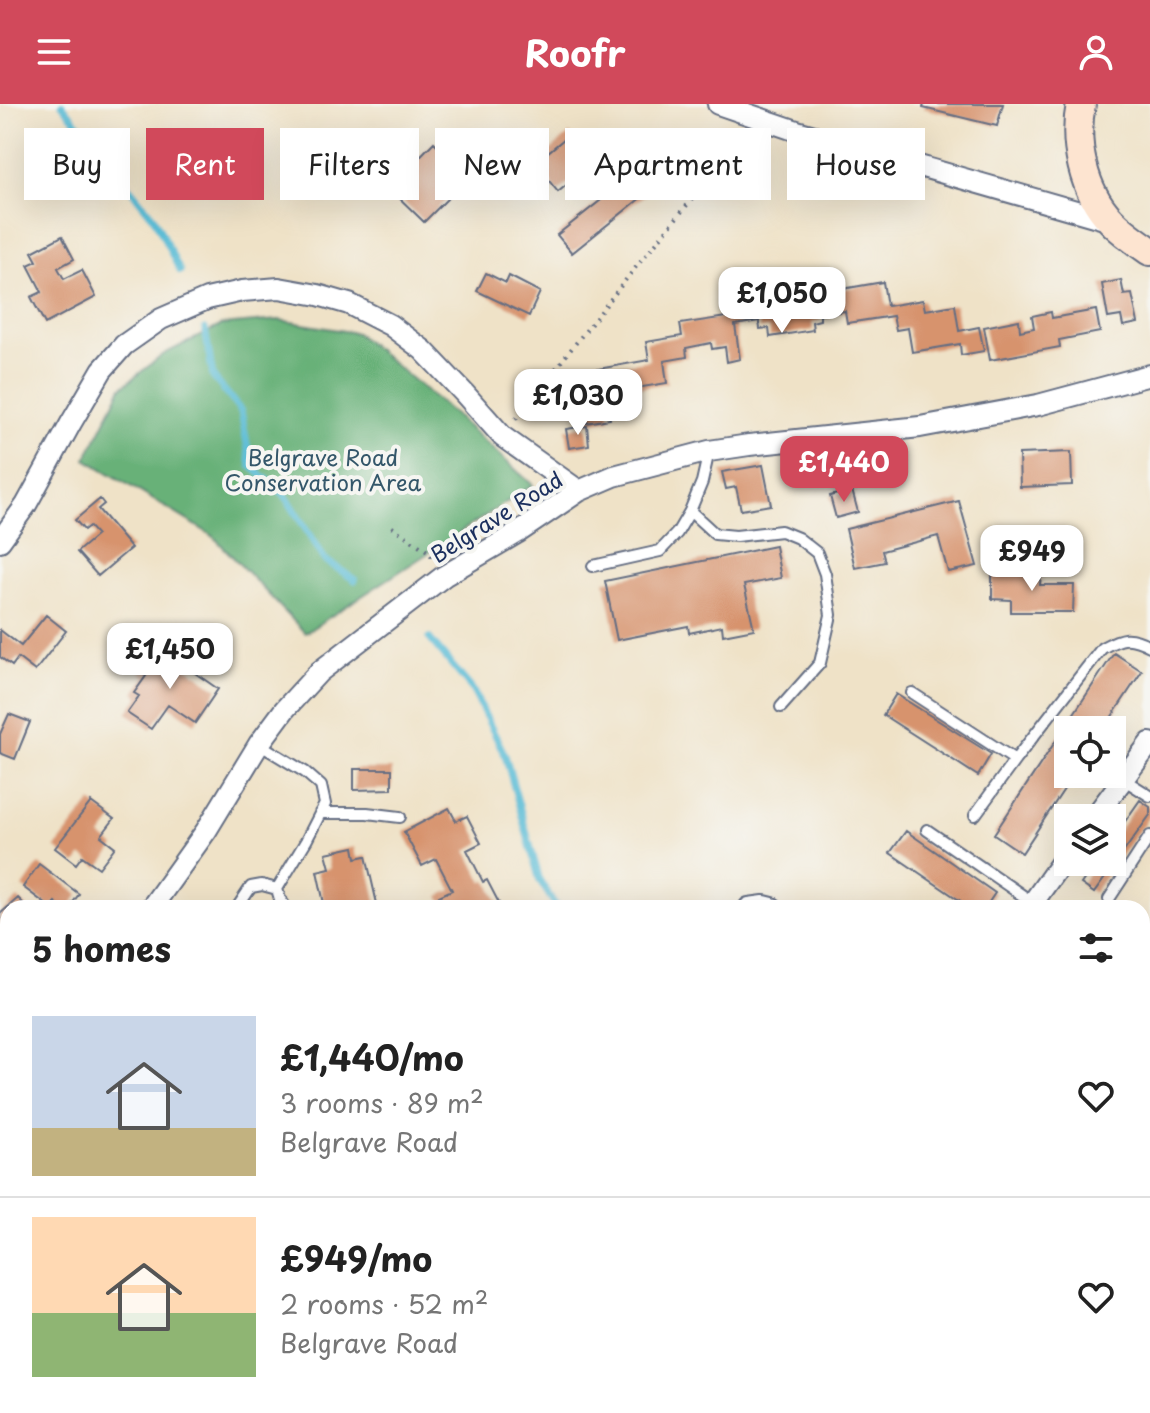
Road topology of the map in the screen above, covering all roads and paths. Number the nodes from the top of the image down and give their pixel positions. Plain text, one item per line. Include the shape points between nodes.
1 (718, 104) edge
2 (1081, 104) edge
3 (760, 118) junction
4 (1111, 221) junction
5 (1150, 251) edge
6 (1150, 375) edge
7 (503, 437) junction
8 (709, 451) junction
9 (579, 491) junction
10 (690, 511) junction
11 (392, 527) dead end
12 (0, 541) edge
13 (593, 566) dead end
14 (444, 576) junction
15 (1150, 646) edge
16 (912, 693) dead end
17 (781, 707) dead end
18 (1150, 743) edge
19 (259, 744) junction
20 (1015, 760) junction
21 (1126, 775) edge
22 (1126, 781) edge
23 (1150, 796) edge
24 (320, 813) junction
25 (975, 815) dead end
26 (400, 817) dead end
27 (927, 830) dead end
28 (1150, 836) edge
29 (1054, 872) edge
30 (277, 889) junction
31 (1109, 899) dead end
32 (157, 900) edge
33 (242, 900) edge
34 (281, 900) edge
35 (1023, 900) edge
36 (1034, 900) edge

1 - 3 street
2 - 4 street via 1081,157 1093,193
3 - 4 street
3 - 7 path
4 - 5 street
6 - 8 street, Belgrave Road via 1038,405 920,427
7 - 9 street
7 - 12 street via 423,350 390,325 318,295 279,288 230,294 161,319 124,345 102,370
8 - 9 street, Belgrave Road via 614,476
8 - 10 lane
9 - 14 street, Belgrave Road
10 - 13 lane via 660,551
10 - 17 lane via 715,534 781,531 817,553 831,615 820,663
11 - 14 path via 429,552
14 - 19 street, Belgrave Road via 319,672
15 - 20 lane via 1120,638 1102,648
16 - 20 lane
18 - 21 street
19 - 24 lane via 321,786 325,804
19 - 32 street, Belgrave Road
20 - 25 lane
22 - 23 lane
24 - 26 lane
24 - 30 lane
27 - 35 lane
28 - 31 lane
29 - 36 street
30 - 33 lane via 251,887
30 - 34 lane

